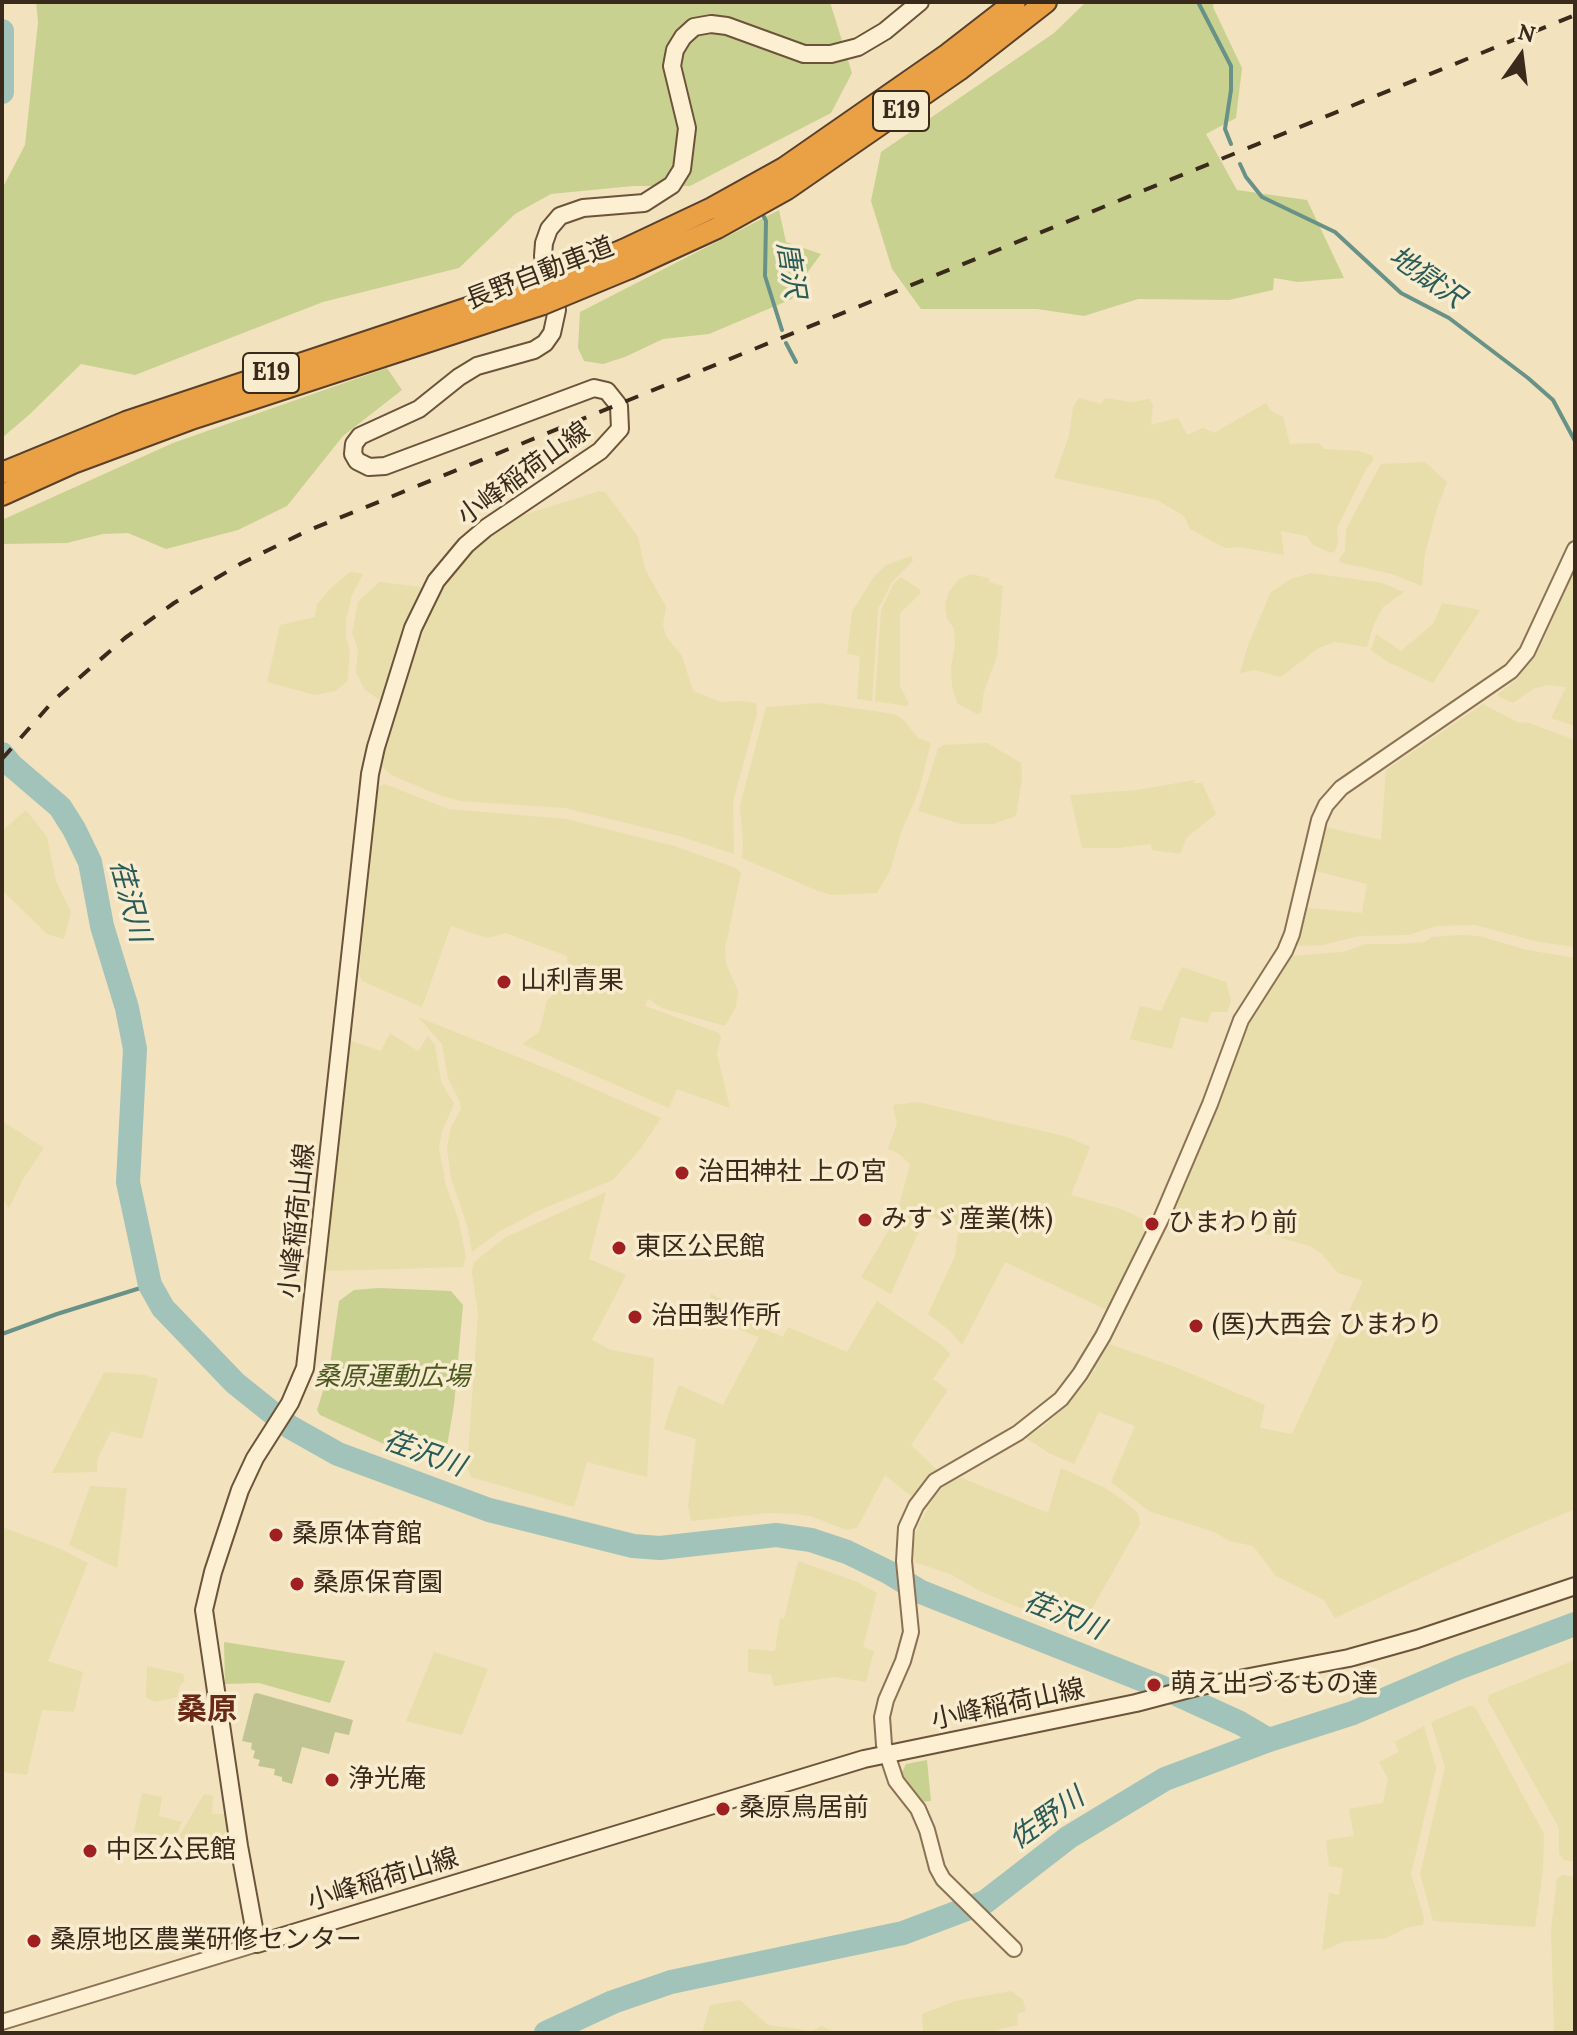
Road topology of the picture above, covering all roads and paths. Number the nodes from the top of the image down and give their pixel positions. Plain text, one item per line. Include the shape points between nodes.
1 (920, 2) edge
2 (1046, 2) edge
3 (1010, 15) edge
4 (715, 218) junction
5 (7, 481) edge
6 (1575, 549) edge
7 (1575, 1586) edge
8 (887, 1754) junction
9 (257, 1944) junction
10 (1014, 1949) dead end
11 (2, 2022) edge

1 - 9 main road, 小峰稲荷山線 via 858,47 831,54 804,54 727,26 694,27 675,50 672,66 687,128 682,169 672,185 644,203 583,208 560,216 549,229 543,256 557,310 545,343 477,366 419,409 360,436 354,444 357,461 385,466 594,388 607,391 619,406 620,429 600,451 466,545 436,581 413,628 376,747 305,1368 240,1490 204,1610
2 - 3 highway, 長野自動車道 / E19
3 - 4 highway, 長野自動車道 / E19
3 - 4 highway, 長野自動車道 / E19 via 959,70 787,189
4 - 5 highway, 長野自動車道 / E19, bridge via 540,294 126,422
6 - 8 street via 1527,652 1511,671 1341,788 1326,805 1288,942 1241,1020 1167,1206 1080,1374 1044,1415 949,1471 925,1493 906,1528 911,1632 882,1717
7 - 8 main road, 小峰稲荷山線 via 1349,1658
8 - 9 main road, 小峰稲荷山線
8 - 10 street via 896,1781 918,1809 937,1868
9 - 11 street

